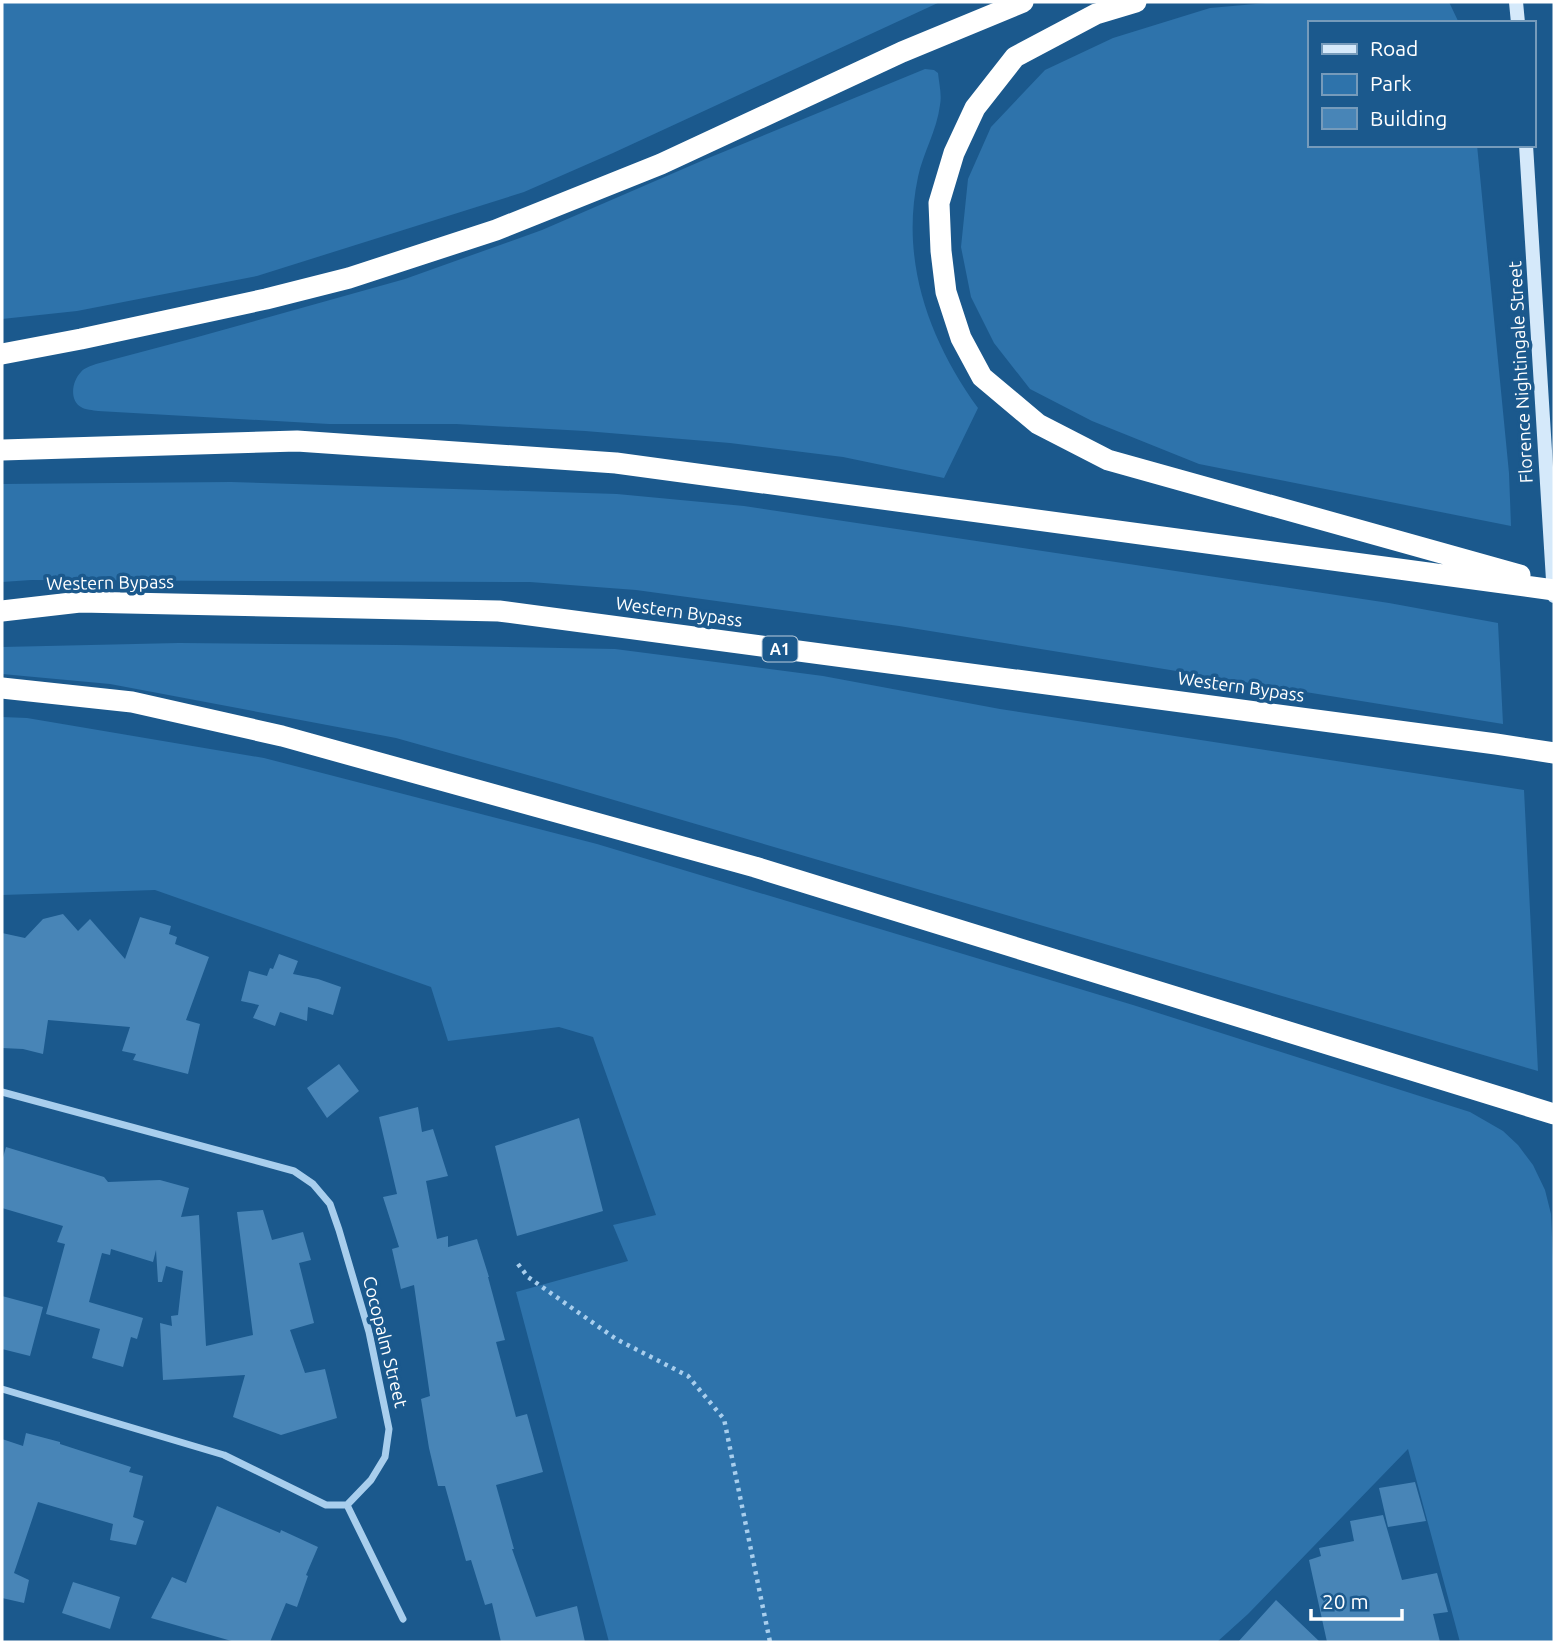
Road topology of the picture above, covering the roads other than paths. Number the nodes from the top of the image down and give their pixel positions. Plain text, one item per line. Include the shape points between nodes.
1 (1023, 2) edge
2 (1136, 2) edge
3 (1517, 2) edge
4 (1518, 21) edge
5 (1526, 147) edge
6 (2, 354) edge
7 (2, 450) edge
8 (1554, 584) edge
9 (1554, 590) edge
10 (1554, 596) edge
11 (2, 611) edge
12 (2, 688) edge
13 (1554, 753) edge
14 (2, 1092) edge
15 (1554, 1114) edge
16 (2, 1390) edge
17 (347, 1505) junction
18 (403, 1619) dead end

1 - 6 highway via 902,52 661,164 496,230 266,299
2 - 8 highway via 1096,14 1015,57 975,108 954,153 939,203 946,292 961,338 982,377 1038,424 1108,460
3 - 4 main road
5 - 10 main road, Florence Nightingale Street
7 - 9 highway via 297,441 616,463
11 - 13 highway, Western Bypass / A1 via 80,602 499,611
12 - 15 highway via 132,702 282,736 755,867
14 - 17 street, Cocopalm Street via 294,1171 313,1184 330,1205 340,1230 369,1332 389,1429 386,1457
16 - 17 street via 224,1455 326,1505
17 - 18 street

